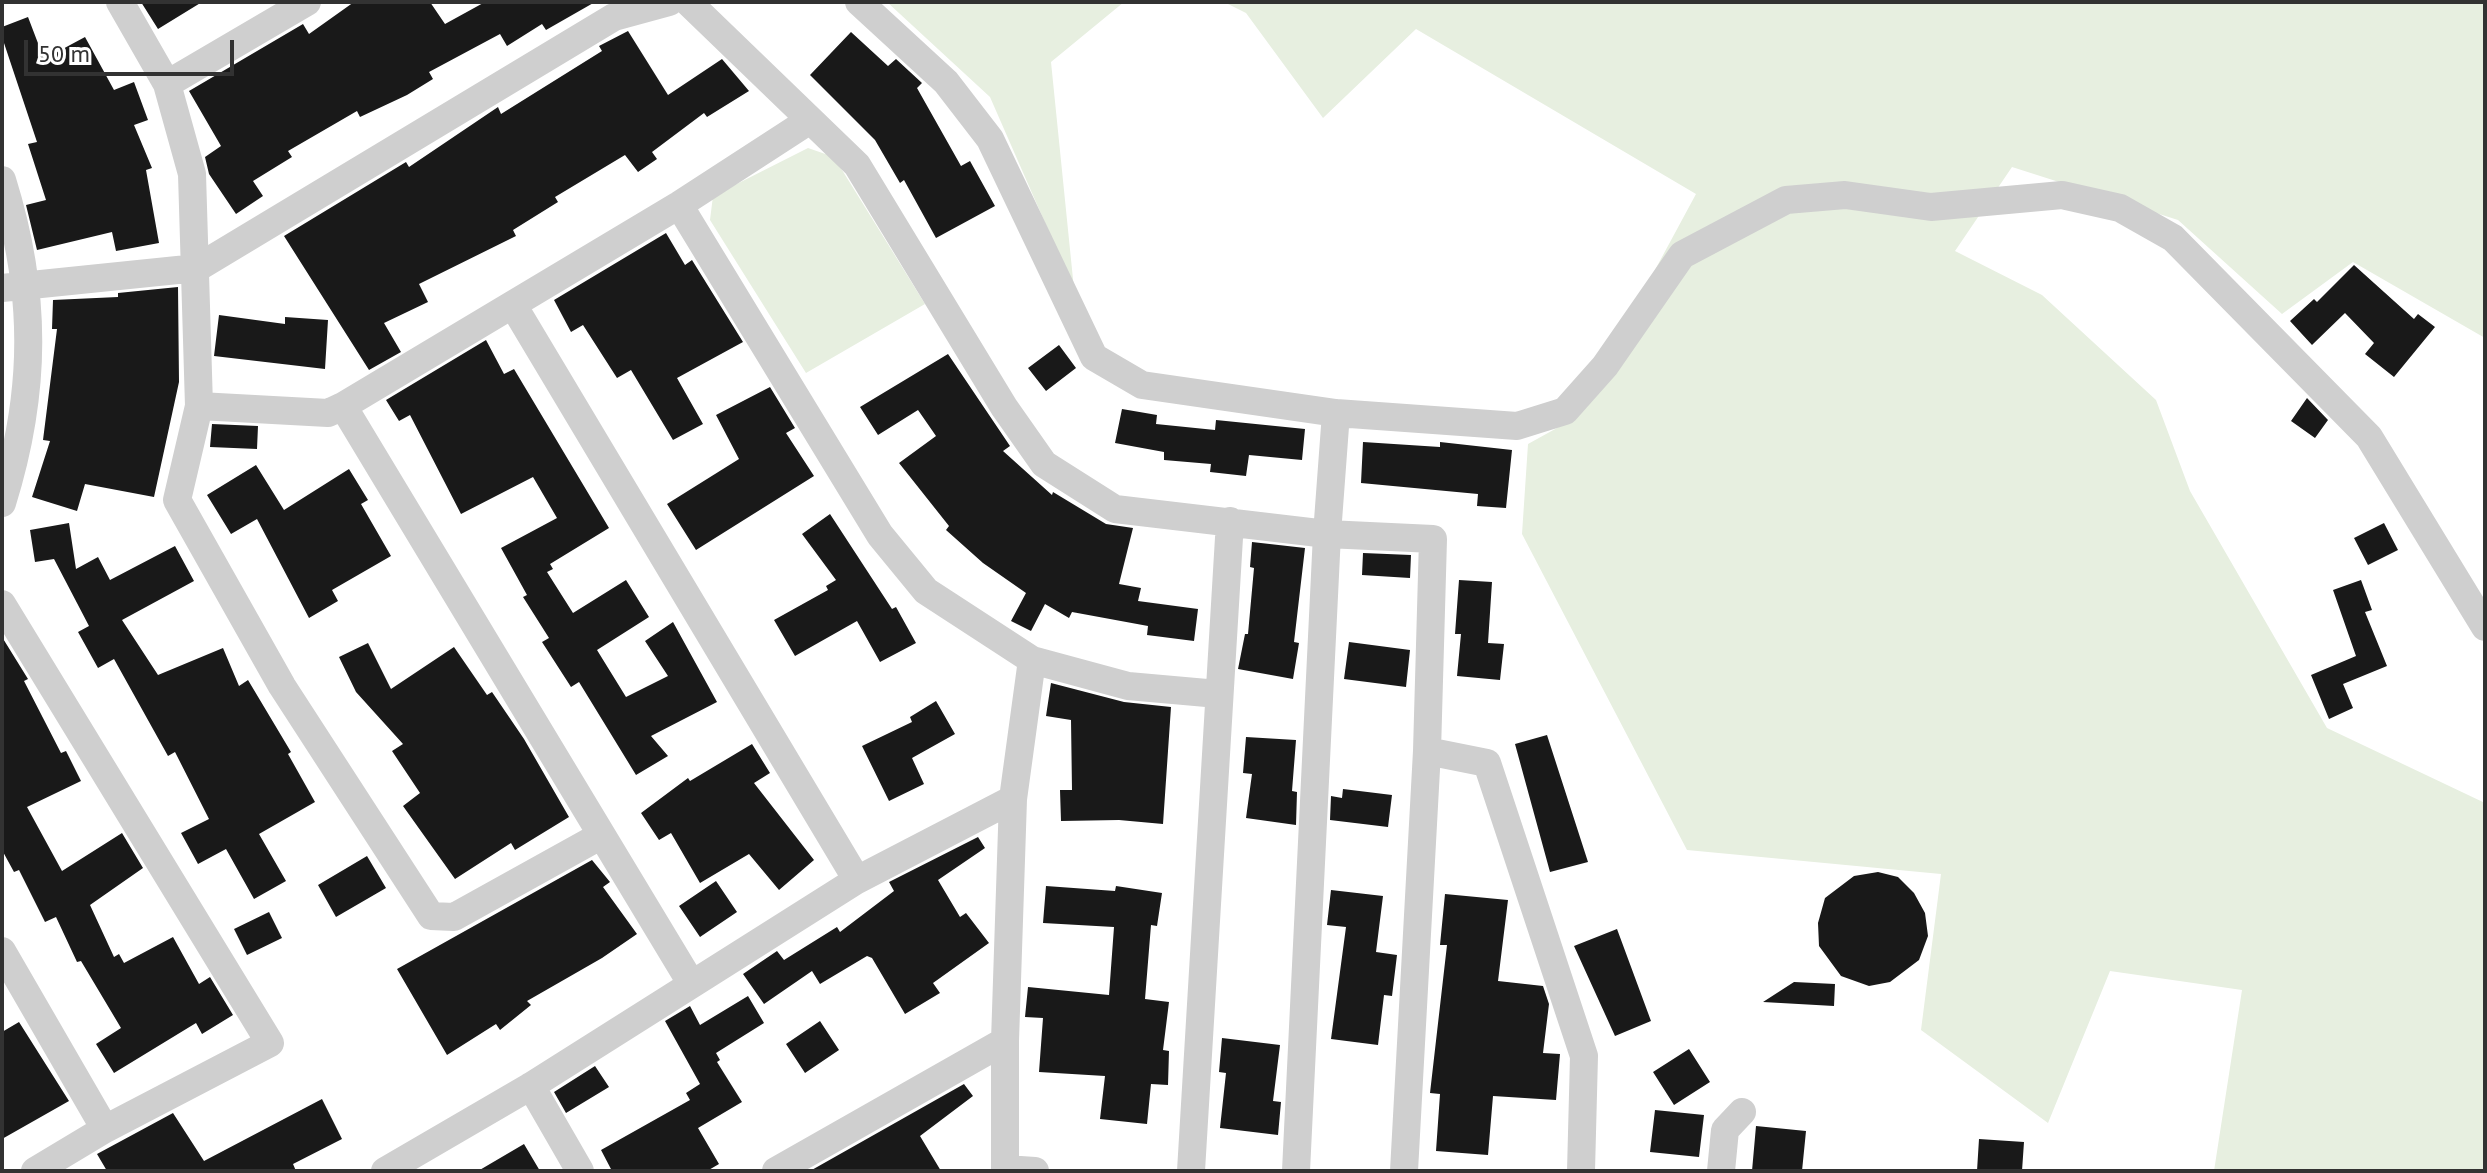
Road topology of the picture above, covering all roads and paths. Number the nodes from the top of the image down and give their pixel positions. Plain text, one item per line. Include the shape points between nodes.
1 (120, 2) edge
2 (307, 2) edge
3 (669, 2) edge
4 (688, 2) edge
5 (859, 2) edge
6 (167, 84) junction
7 (810, 120) junction
8 (2, 180) edge
9 (679, 205) junction
10 (197, 268) junction
11 (15, 287) edge
12 (513, 305) junction
13 (199, 406) junction
14 (343, 406) junction
15 (1336, 413) junction
16 (2, 503) edge
17 (1230, 521) junction
18 (1327, 534) junction
19 (2, 604) edge
20 (2485, 627) edge
21 (1032, 660) junction
22 (1218, 694) junction
23 (1427, 751) junction
24 (1013, 799) junction
25 (600, 836) junction
26 (857, 880) junction
27 (2, 951) edge
28 (691, 983) junction
29 (1005, 1041) junction
30 (531, 1086) junction
31 (1742, 1112) dead end
32 (105, 1129) junction
33 (1005, 1170) edge
34 (35, 1171) edge
35 (385, 1171) edge
36 (580, 1171) edge
37 (776, 1171) edge
38 (1035, 1171) edge
39 (1191, 1171) edge
40 (1296, 1171) edge
41 (1404, 1171) edge
42 (1581, 1171) edge
43 (1721, 1171) edge

1 - 6 street
2 - 6 street
3 - 10 street via 614,17
4 - 7 street
5 - 15 street via 946,82 990,139 1094,357 1142,385
6 - 10 street via 192,174
7 - 9 street
7 - 17 street via 857,165 1044,464 1115,509
8 - 11 street
9 - 12 street
9 - 21 street via 880,535 926,591
10 - 11 street
10 - 13 street
11 - 16 street via 27,397
12 - 14 street
12 - 26 street
13 - 14 street via 328,413
13 - 25 street via 177,500 282,686 431,916 454,917
14 - 25 street
15 - 18 street
15 - 20 street via 1517,426 1565,411 1605,366 1682,255 1786,200 1845,195 1931,207 2062,195 2120,208 2173,238 2369,437
17 - 18 street
17 - 22 street
18 - 23 street via 1433,539
18 - 40 street
19 - 32 street via 270,1043
21 - 22 street via 1128,686
21 - 24 street
22 - 39 street
23 - 41 street
23 - 42 street via 1487,763 1584,1056
24 - 26 street
24 - 29 street
25 - 28 street
26 - 28 street
27 - 32 street
28 - 30 street
29 - 33 street
29 - 37 street
30 - 35 street
30 - 36 street
31 - 43 street via 1725,1130
32 - 34 street
33 - 38 street

